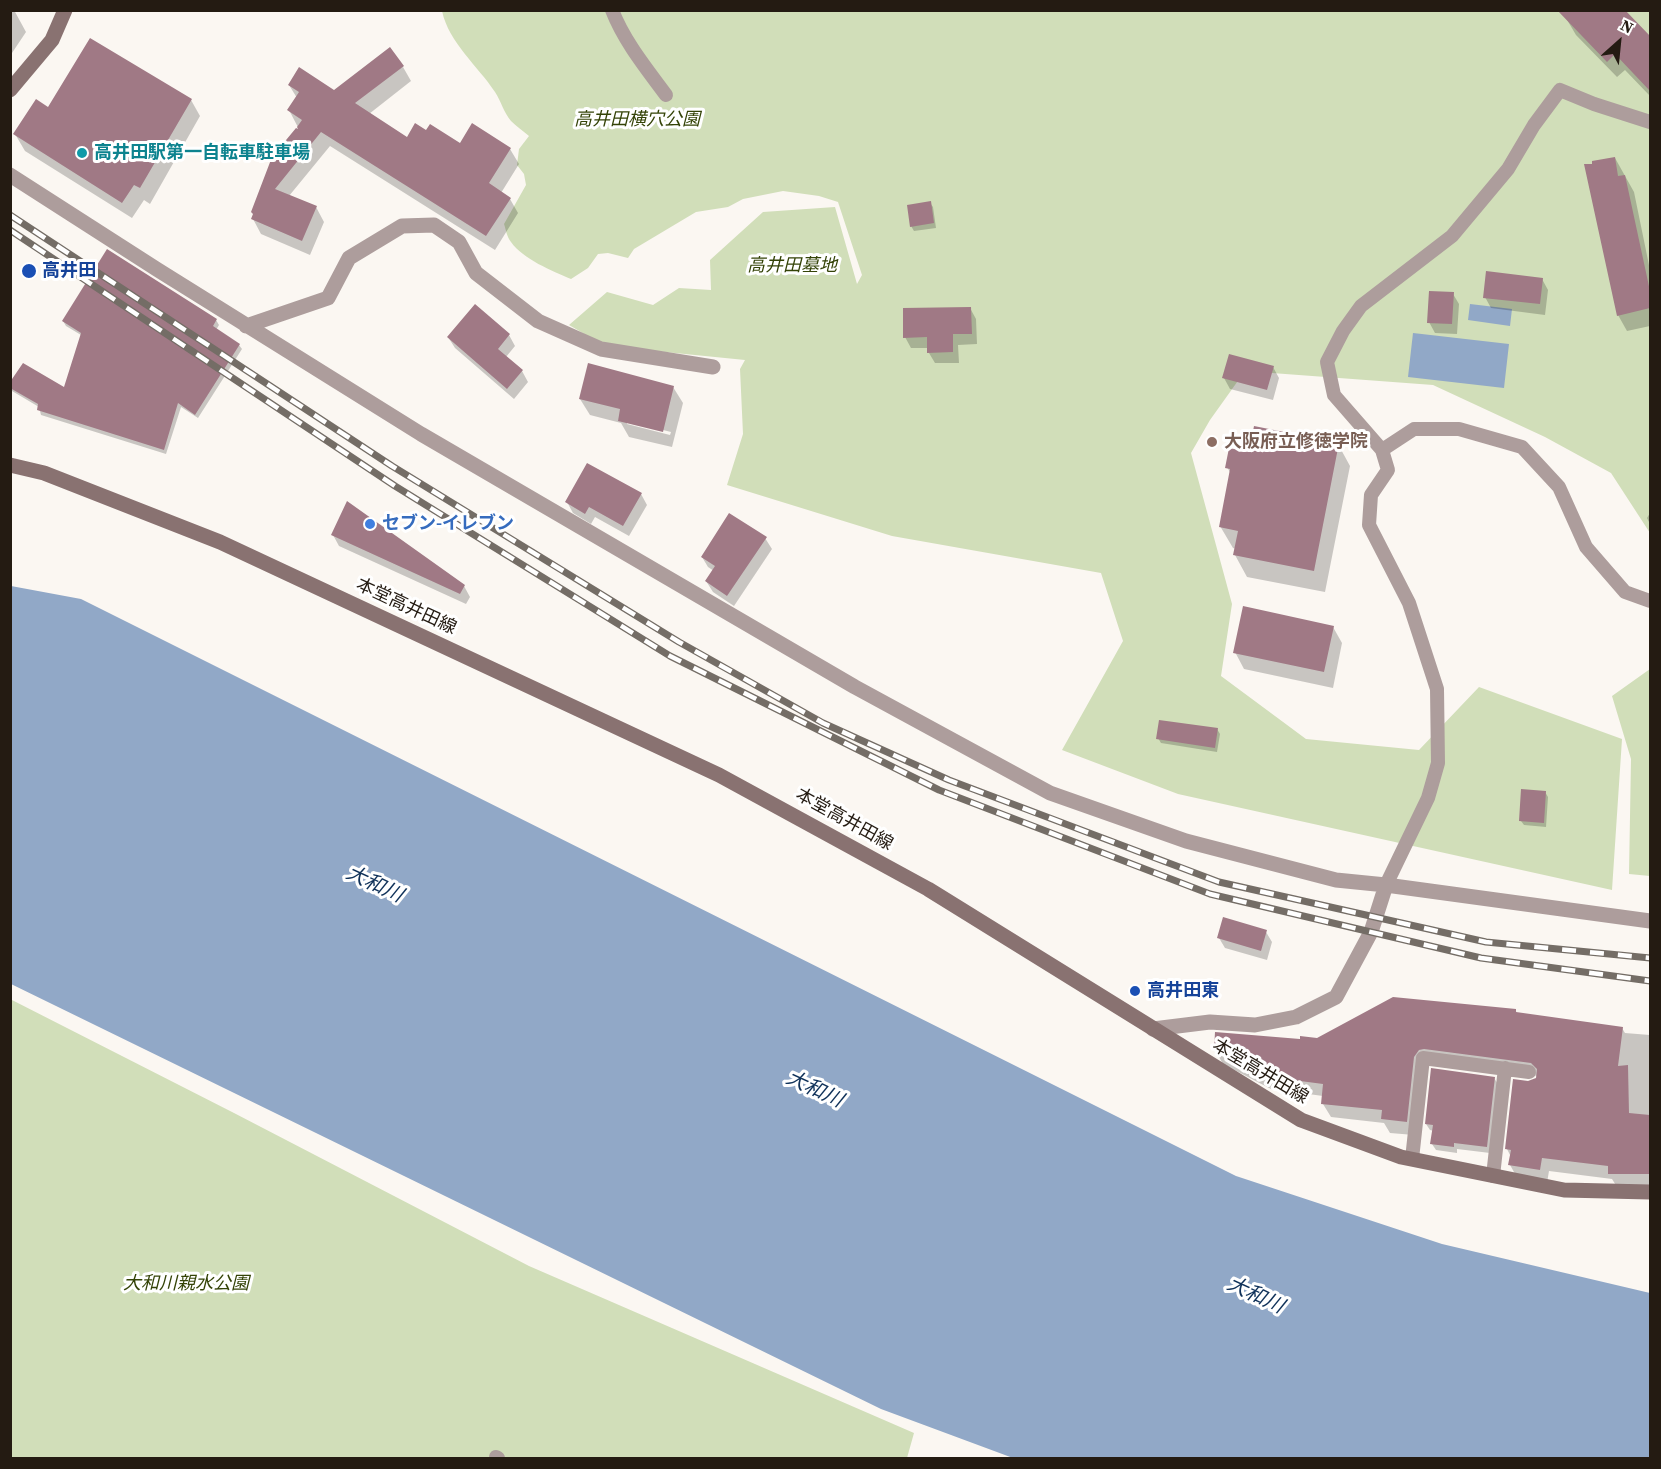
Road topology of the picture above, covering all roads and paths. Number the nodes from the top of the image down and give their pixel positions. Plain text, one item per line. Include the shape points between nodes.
1 (65, 10) edge
2 (612, 10) edge
3 (10, 90) edge
4 (666, 95) dead end
5 (1650, 122) edge
6 (10, 176) edge
7 (246, 326) junction
8 (713, 368) dead end
9 (1382, 450) junction
10 (10, 465) edge
11 (1650, 601) edge
12 (1386, 885) junction
13 (1650, 921) edge
14 (1153, 1029) junction
15 (1505, 1068) junction
16 (1529, 1072) dead end
17 (1412, 1159) junction
18 (1493, 1176) junction
19 (1650, 1192) edge

1 - 3 main road via 52,40
2 - 4 lane via 638,57
5 - 9 lane via 1560,90 1508,169 1452,236 1361,306 1327,362 1334,395
6 - 7 street
7 - 8 street via 328,298 349,258 402,226 434,225 459,242 476,273 538,321 601,349
7 - 12 street via 421,434 855,687 1050,793 1197,844 1336,880
9 - 11 lane via 1414,429 1459,429 1522,447 1559,487 1586,547 1625,592
9 - 12 lane via 1388,471 1371,495 1369,525 1409,603 1437,689 1438,763 1428,798
10 - 14 main road, 本堂高井田線 via 44,473 220,543 719,775 928,889
12 - 13 street
12 - 14 street via 1371,932 1336,997 1296,1017 1255,1025 1210,1022
14 - 17 main road, 本堂高井田線 via 1301,1120
15 - 16 lane
15 - 17 lane via 1423,1058
15 - 18 lane
17 - 18 main road, 本堂高井田線
18 - 19 main road, 本堂高井田線 via 1564,1190

